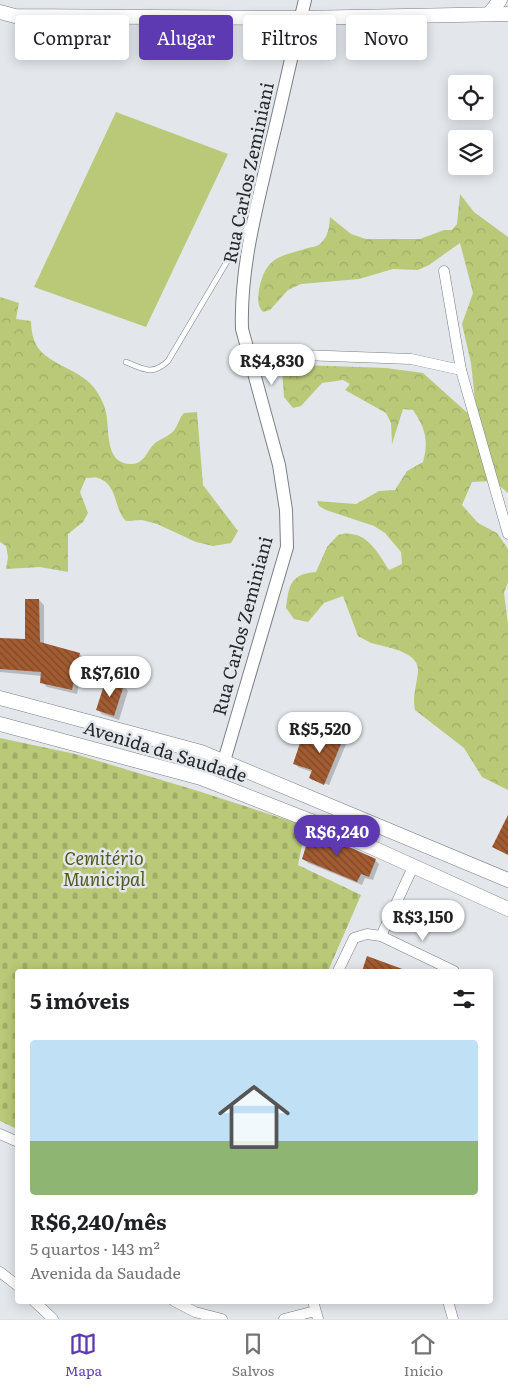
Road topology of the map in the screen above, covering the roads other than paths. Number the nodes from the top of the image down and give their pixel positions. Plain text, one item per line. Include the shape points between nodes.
1 (305, 0) edge
2 (500, 0) edge
3 (0, 12) edge
4 (490, 13) junction
5 (508, 14) edge
6 (302, 15) edge
7 (336, 17) edge
8 (243, 18) edge
9 (291, 60) edge
10 (254, 216) junction
11 (444, 271) dead end
12 (249, 353) junction
13 (126, 362) dead end
14 (461, 370) junction
15 (508, 534) edge
16 (0, 698) edge
17 (17, 702) junction
18 (64, 715) junction
19 (5, 726) edge
20 (54, 738) junction
21 (224, 762) junction
22 (413, 867) junction
23 (508, 880) edge
24 (508, 909) edge
25 (381, 936) junction
26 (339, 969) edge
27 (450, 969) edge
28 (0, 1134) edge
29 (15, 1141) edge
30 (0, 1272) edge
31 (15, 1284) edge
32 (37, 1304) edge
33 (180, 1304) edge
34 (449, 1304) edge
35 (316, 1310) edge
36 (53, 1319) edge
37 (222, 1319) edge
38 (284, 1319) edge
39 (453, 1319) edge

1 - 6 street, Rua Carlos Zeminiani
2 - 4 main road
3 - 8 main road via 15,16
4 - 5 main road
4 - 7 main road
9 - 10 street, Rua Carlos Zeminiani
10 - 12 street, Rua Carlos Zeminiani via 242,307 242,329
10 - 13 lane via 168,361 159,369 148,370
11 - 14 street
12 - 14 street via 411,359
12 - 21 street, Rua Carlos Zeminiani via 279,465 286,510 286,547
14 - 15 street
16 - 17 main road, Avenida da Saudade
17 - 18 main road, Avenida da Saudade
17 - 19 main road via 17,719
18 - 20 main road via 56,720
18 - 21 main road, Avenida da Saudade via 201,752
19 - 20 main road, Avenida da Saudade
20 - 22 main road, Avenida da Saudade via 201,778 329,828
21 - 23 main road, Avenida da Saudade
22 - 24 main road, Avenida da Saudade
22 - 25 street
25 - 26 street via 367,934 354,938
25 - 27 street
28 - 29 street
30 - 31 street
32 - 36 street
33 - 37 street
34 - 39 street
35 - 38 street

